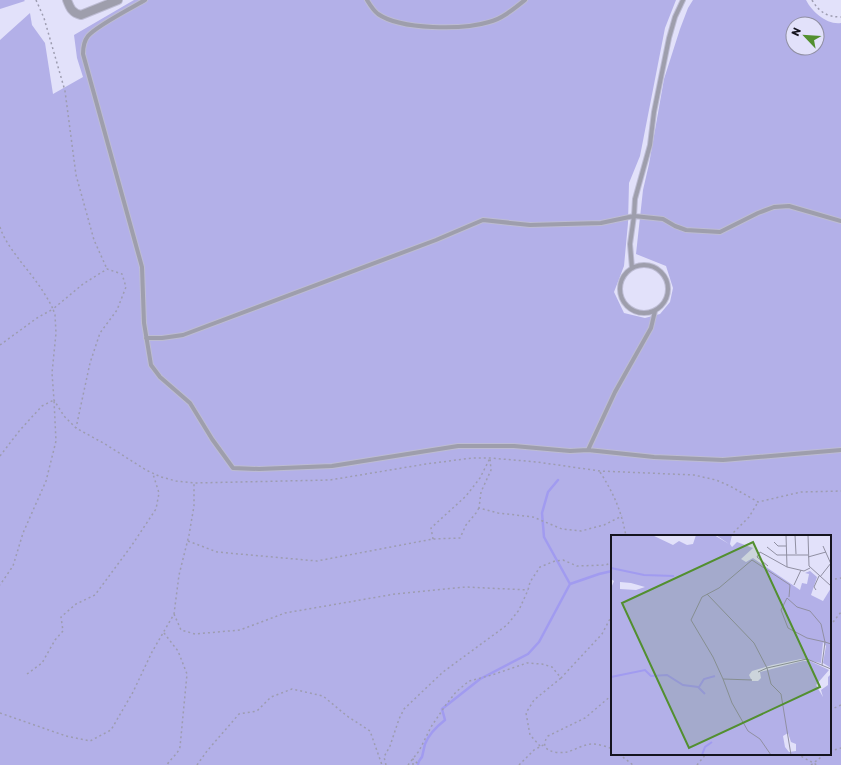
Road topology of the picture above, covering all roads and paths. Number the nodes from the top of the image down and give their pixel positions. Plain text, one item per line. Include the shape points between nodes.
1 (36, 0) edge
2 (67, 0) edge
3 (118, 0) edge
4 (145, 0) edge
5 (367, 0) edge
6 (525, 0) edge
7 (683, 0) edge
8 (812, 0) edge
9 (841, 17) edge
10 (634, 216) junction
11 (841, 222) edge
12 (0, 227) edge
13 (632, 268) junction
14 (107, 269) junction
15 (53, 309) junction
16 (655, 311) junction
17 (146, 338) junction
18 (0, 345) edge
19 (54, 400) junction
20 (76, 428) junction
21 (588, 450) junction
22 (841, 450) edge
23 (0, 456) edge
24 (490, 458) junction
25 (600, 471) junction
26 (153, 474) junction
27 (194, 483) junction
28 (841, 491) edge
29 (758, 502) junction
30 (479, 508) junction
31 (622, 516) junction
32 (626, 535) edge
33 (731, 535) edge
34 (433, 539) junction
35 (188, 541) junction
36 (611, 562) edge
37 (841, 578) edge
38 (831, 580) edge
39 (0, 585) edge
40 (528, 590) junction
41 (841, 612) edge
42 (174, 614) junction
43 (611, 617) edge
44 (608, 622) junction
45 (611, 624) edge
46 (831, 625) edge
47 (164, 633) junction
48 (26, 674) dead end
49 (561, 678) junction
50 (611, 696) edge
51 (841, 705) edge
52 (831, 710) edge
53 (0, 713) edge
54 (544, 744) junction
55 (540, 746) junction
56 (841, 748) edge
57 (611, 749) edge
58 (831, 751) edge
59 (620, 755) edge
60 (705, 755) edge
61 (799, 755) edge
62 (824, 755) edge
63 (413, 759) junction
64 (815, 763) junction
65 (167, 765) edge
66 (197, 765) edge
67 (382, 765) edge
68 (386, 765) edge
69 (408, 765) edge
70 (413, 765) edge
71 (419, 765) edge
72 (519, 765) edge
73 (633, 765) edge
74 (697, 765) edge
75 (811, 765) edge
76 (818, 765) edge

1 - 14 path via 44,18 65,91 76,175 94,240
2 - 3 street via 72,11 81,15
4 - 17 lane via 98,27 89,35 83,54 142,267
5 - 6 lane via 377,13 400,23 463,27 490,22
7 - 10 lane via 675,17 668,45 654,112 650,146 635,198
8 - 9 path via 817,8 829,16
10 - 11 lane via 663,219 686,230 720,232 758,213 774,207 789,206
10 - 13 lane via 630,244
10 - 17 lane via 600,223 530,225 483,220 183,335
12 - 15 path
13 - 16 lane via 621,280 621,297 625,304 635,311
13 - 16 lane via 647,264 654,266 666,277 666,300
14 - 15 path via 83,284
14 - 20 path via 122,274 126,287 117,310 100,333 90,363
15 - 18 path
15 - 19 path via 56,333 52,373
16 - 21 lane via 651,328 615,392
17 - 21 lane via 151,365 160,377 190,403 233,468 332,466 458,446
19 - 20 path via 64,416
19 - 23 path via 42,406
19 - 39 path via 56,441 46,480 22,533 13,566
20 - 26 path
21 - 22 lane via 654,457 723,460
24 - 25 path
24 - 27 path via 426,464 330,480
24 - 30 path via 491,470 481,492
24 - 34 path via 480,478 466,496 432,528
25 - 29 path via 694,475 716,480
25 - 31 path via 610,486
26 - 27 path
26 - 48 path via 159,493 156,509 94,595 76,604 61,617 63,630 42,663
27 - 35 path via 194,506
28 - 29 path via 801,492
29 - 33 path via 749,517
30 - 31 path via 498,513 533,516 562,529 581,531
30 - 34 path via 460,538
31 - 32 path
34 - 35 path via 317,561 217,552
35 - 42 path via 179,575
36 - 40 path via 577,566 563,560 555,561 540,567
37 - 38 path
40 - 42 path via 466,587 395,594 285,613 240,630 195,634 181,630
40 - 68 path via 519,610 507,625 443,672 404,709 384,757
41 - 46 path
42 - 47 path
43 - 44 path
44 - 45 path
44 - 49 path via 602,634
47 - 53 path via 111,730 90,741 66,736
47 - 65 path via 178,651 187,674 179,752
49 - 55 path via 534,700 526,713 530,735
49 - 63 path via 552,667 526,663 468,681 445,706
50 - 54 path via 585,718 548,736
51 - 52 path
54 - 55 path
54 - 57 path via 552,752 560,753 591,744
55 - 72 path
56 - 58 path
59 - 73 path
60 - 74 path
61 - 64 path
62 - 64 path
63 - 69 path
63 - 70 path
63 - 71 path
64 - 75 path
64 - 76 path
66 - 67 path via 239,714 257,711 271,697 292,689 323,696 370,731

